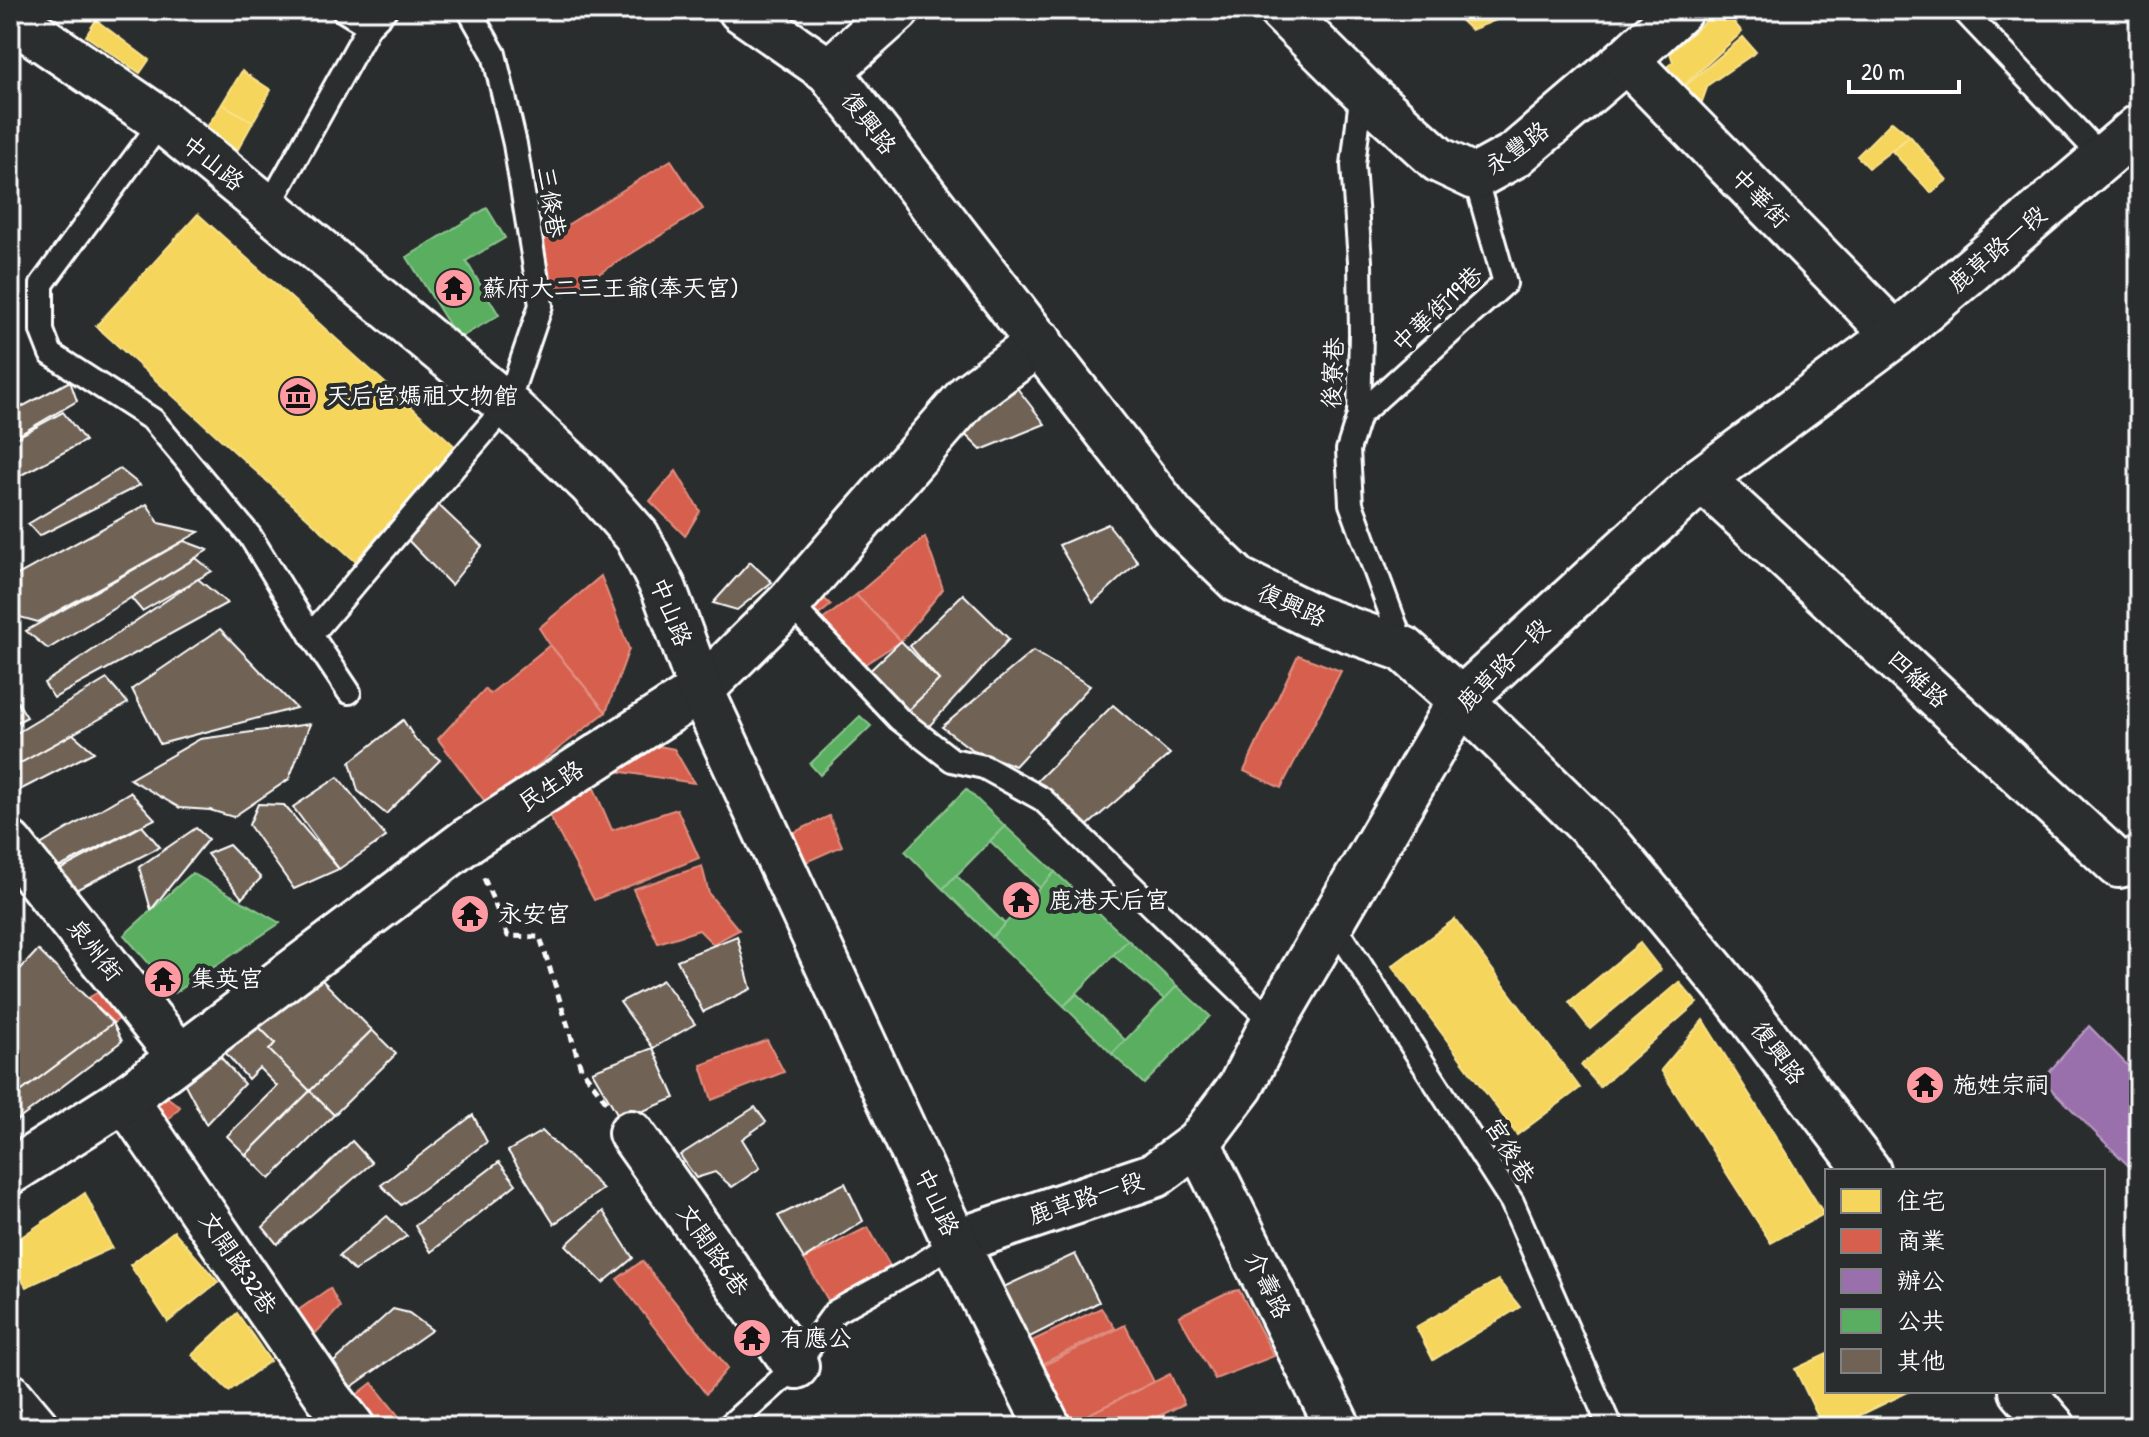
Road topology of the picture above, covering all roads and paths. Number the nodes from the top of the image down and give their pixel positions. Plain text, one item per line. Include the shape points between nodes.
1 (343, 10) edge
2 (469, 10) edge
3 (741, 10) edge
4 (897, 10) edge
5 (1281, 10) edge
6 (1680, 10) edge
7 (1963, 10) edge
8 (10, 17) edge
9 (377, 18) edge
10 (1626, 60) junction
11 (829, 71) junction
12 (1362, 90) junction
13 (162, 121) junction
14 (2139, 127) edge
15 (2104, 159) junction
16 (1475, 177) junction
17 (268, 208) junction
18 (1895, 335) junction
19 (1040, 342) junction
20 (507, 405) junction
21 (1359, 415) junction
22 (1702, 479) junction
23 (789, 603) junction
24 (311, 635) junction
25 (1404, 649) junction
26 (701, 690) junction
27 (349, 692) dead end
28 (1461, 700) junction
29 (468, 840) junction
30 (10, 844) edge
31 (2139, 860) edge
32 (1332, 921) junction
33 (1273, 1023) junction
34 (180, 1057) junction
35 (125, 1099) junction
36 (631, 1133) joint
37 (1198, 1143) junction
38 (12, 1167) edge
39 (1866, 1169) edge
40 (955, 1242) junction
41 (796, 1366) junction
42 (2024, 1393) edge
43 (10, 1396) edge
44 (36, 1427) edge
45 (352, 1427) edge
46 (728, 1427) edge
47 (1048, 1427) edge
48 (1338, 1427) edge
49 (1610, 1427) edge
50 (2053, 1427) edge

1 - 9 lane
2 - 20 lane, 三條巷 via 494,54 515,144 541,305
3 - 11 street, 復興路
4 - 11 street
5 - 12 street, 永豐路
6 - 10 street, 永豐路
7 - 15 lane
8 - 13 street, 中山路
9 - 17 lane
10 - 16 street, 永豐路 via 1515,155
10 - 18 street, 中華街
11 - 19 street, 復興路
12 - 16 street, 永豐路 via 1439,160
12 - 21 lane, 後寮巷 via 1353,165 1360,261
13 - 17 street, 中山路
13 - 24 lane via 42,284 42,331 51,354 153,420 250,536
14 - 15 street, 鹿草路一段
15 - 18 street, 鹿草路一段
16 - 21 lane, 中華街19巷 via 1505,283
17 - 20 street, 中山路
18 - 22 street, 鹿草路一段
19 - 23 street, 民生路 via 969,395
19 - 25 street, 復興路 via 1173,517 1238,580 1316,618
20 - 24 lane
20 - 26 street, 中山路 via 637,536 664,589
21 - 25 lane, 後寮巷 via 1348,450 1351,504
22 - 28 street, 鹿草路一段
22 - 31 street, 四維路 via 2119,865
23 - 26 street, 民生路
23 - 33 lane via 890,711 952,760 984,767 1042,799
24 - 27 lane
25 - 28 street, 復興路
26 - 29 street, 民生路
26 - 40 street, 中山路
28 - 32 street, 鹿草路一段
28 - 39 street, 復興路 via 1610,846 1738,1000
29 - 34 street, 民生路
29 - 36 path via 508,936 540,937 581,1068
30 - 34 street, 泉州街
32 - 33 street, 鹿草路一段
32 - 49 lane, 宮後巷 via 1512,1202
33 - 37 street, 鹿草路一段 via 1241,1086
34 - 35 street, 民生路
35 - 38 street, 民生路
35 - 45 street, 文開路32巷
36 - 41 street, 文開路6巷
37 - 40 street, 鹿草路一段 via 1155,1175
37 - 48 street, 介壽路
40 - 41 lane via 835,1312
40 - 47 street, 中山路
41 - 46 lane
42 - 50 street
43 - 44 street

